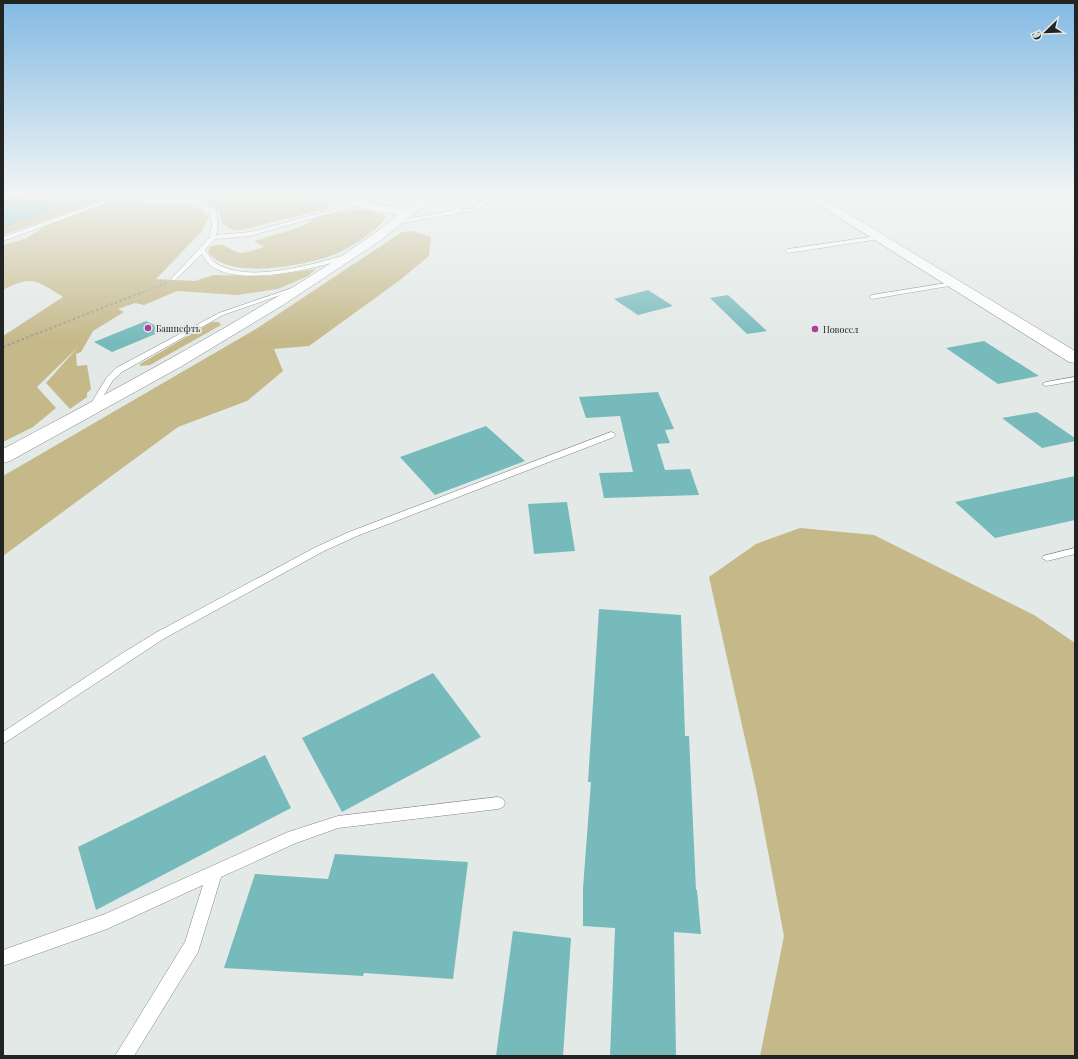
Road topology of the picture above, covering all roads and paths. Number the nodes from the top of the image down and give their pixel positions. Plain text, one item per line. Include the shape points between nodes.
1 (209, 242) edge
2 (368, 242) edge
3 (847, 242) edge
4 (885, 242) edge
5 (202, 250) junction
6 (788, 251) dead end
7 (349, 256) junction
8 (174, 280) joint
9 (953, 284) junction
10 (872, 297) dead end
11 (3, 347) edge
12 (1075, 358) edge
13 (1075, 379) edge
14 (1046, 384) dead end
15 (611, 435) dead end
16 (3, 457) edge
17 (1075, 551) edge
18 (1047, 558) dead end
19 (3, 739) edge
20 (498, 804) dead end
21 (215, 872) junction
22 (3, 958) edge
23 (124, 1056) edge

1 - 5 lane
2 - 7 main road
3 - 6 lane
4 - 9 main road
5 - 7 lane via 205,258 220,268 264,274 313,268
5 - 8 lane
7 - 16 main road via 185,357
8 - 11 path
9 - 10 lane
9 - 12 main road
13 - 14 lane
15 - 19 lane via 352,534 320,549 161,635
17 - 18 lane
20 - 21 lane via 338,822 294,837
21 - 22 lane via 107,921
21 - 23 lane via 192,946

